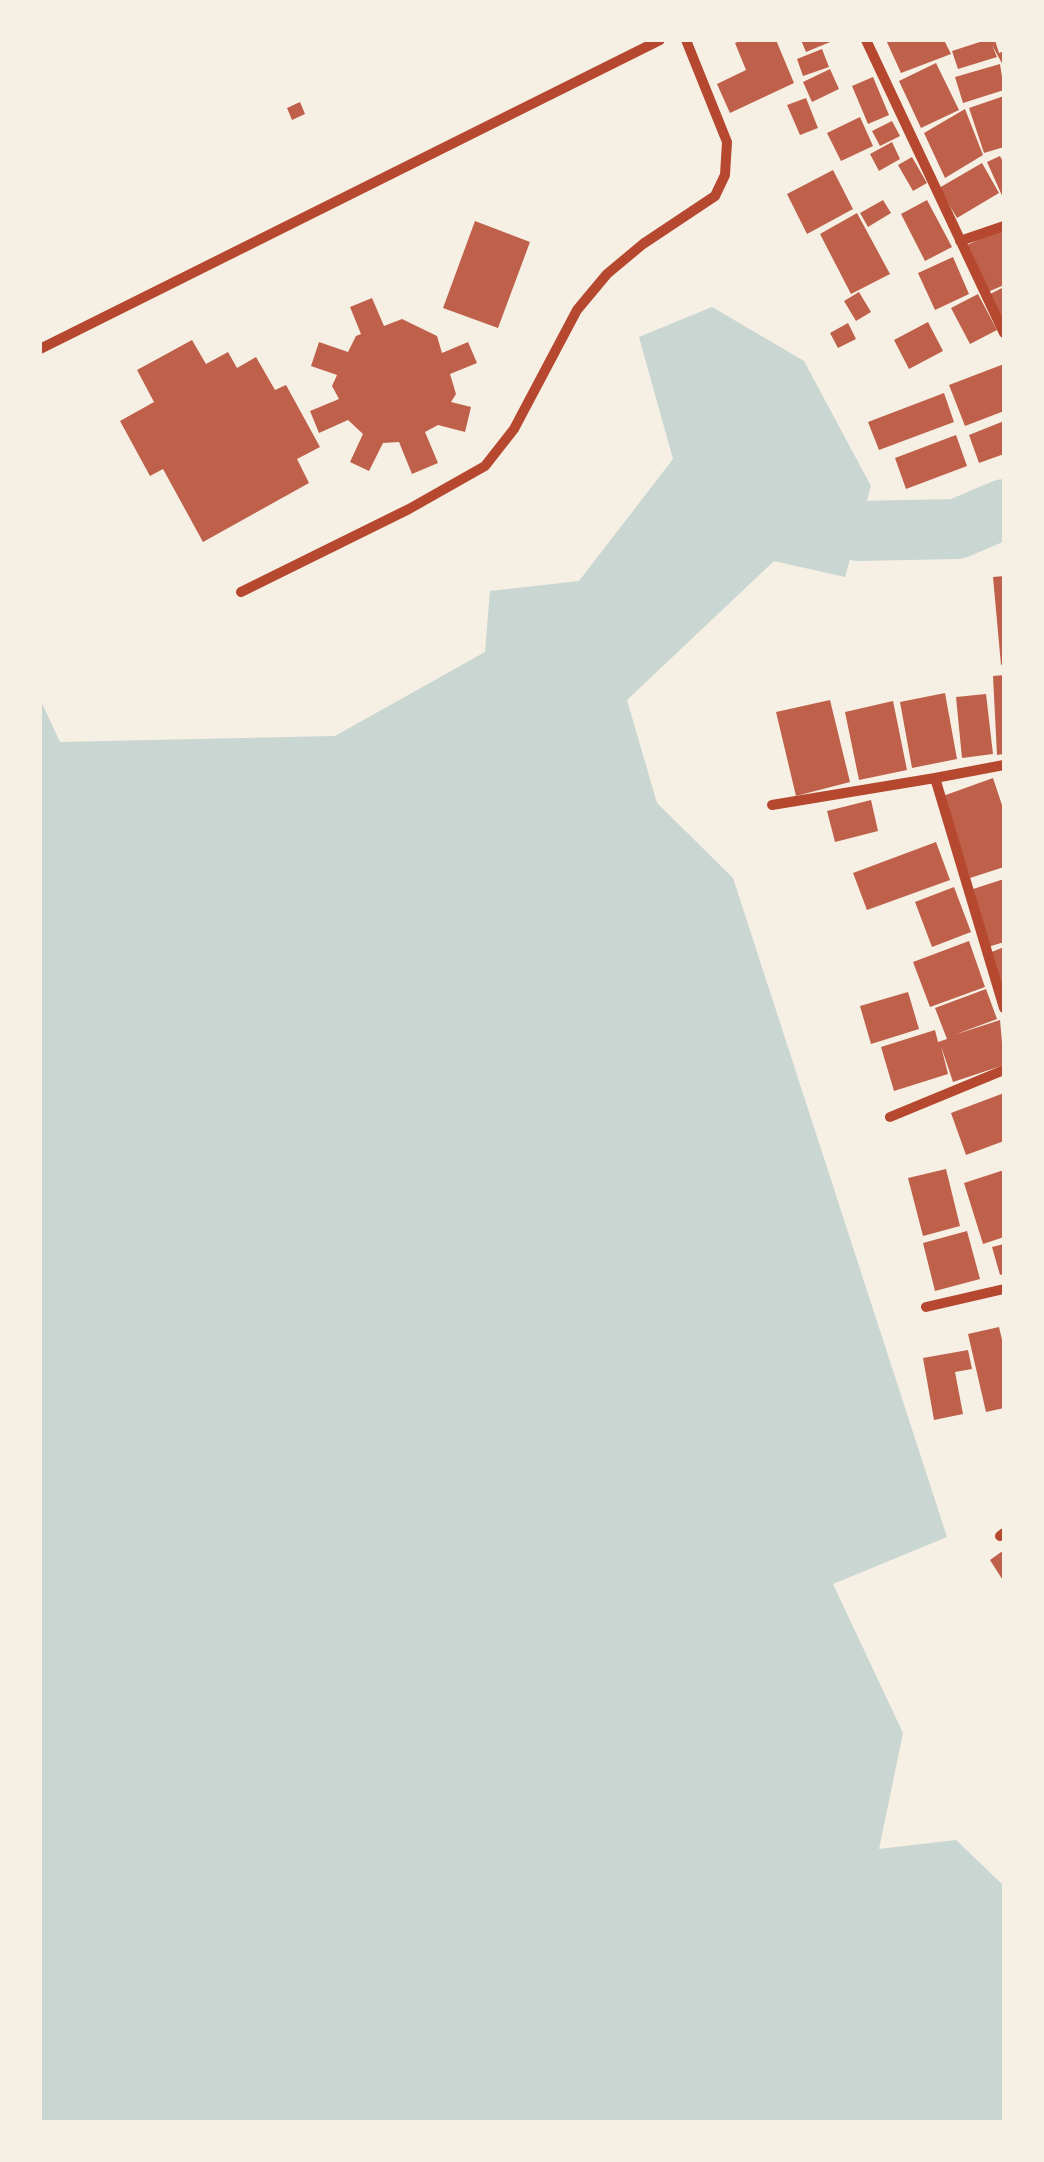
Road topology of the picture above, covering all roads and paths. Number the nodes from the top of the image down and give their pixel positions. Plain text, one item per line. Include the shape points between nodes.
1 (660, 40) edge
2 (686, 40) edge
3 (866, 40) edge
4 (1004, 226) edge
5 (960, 241) junction
6 (1004, 332) edge
7 (40, 349) edge
8 (240, 592) dead end
9 (1004, 765) edge
10 (935, 778) junction
11 (772, 805) dead end
12 (1004, 1008) edge
13 (1004, 1070) edge
14 (890, 1117) dead end
15 (1004, 1289) edge
16 (926, 1307) dead end

1 - 7 street
2 - 8 street via 727,142 726,174 716,196 607,274 577,310 514,430 485,466
3 - 5 street
4 - 5 street
5 - 6 street
9 - 10 street
10 - 11 street
10 - 12 street
13 - 14 street
15 - 16 street

